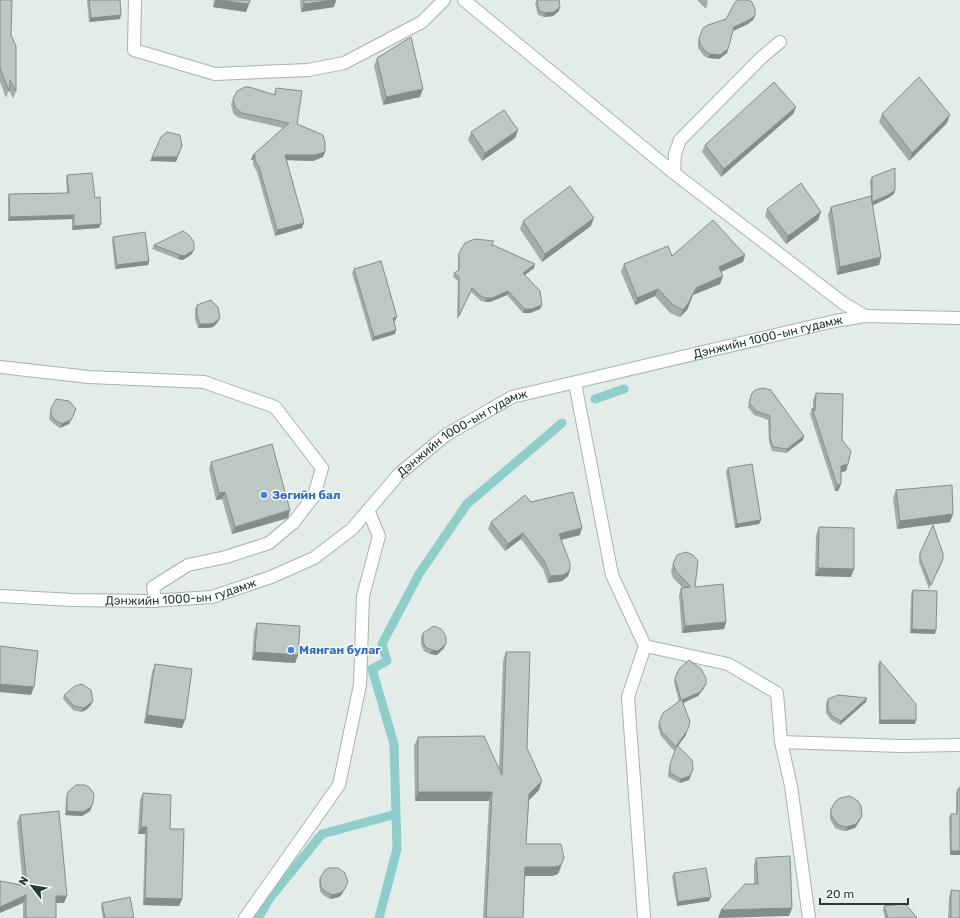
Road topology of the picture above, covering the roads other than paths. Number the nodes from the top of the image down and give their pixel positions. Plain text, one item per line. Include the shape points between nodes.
1 (135, 0) edge
2 (444, 0) edge
3 (466, 1) edge
4 (780, 42) dead end
5 (674, 173) junction
6 (865, 316) junction
7 (960, 318) edge
8 (0, 367) edge
9 (575, 383) junction
10 (368, 510) junction
11 (0, 596) edge
12 (155, 601) junction
13 (645, 646) junction
14 (781, 742) junction
15 (960, 745) edge
16 (245, 918) edge
17 (644, 918) edge
18 (808, 918) edge

1 - 2 street via 134,50 215,74 308,70 344,63 422,22
3 - 5 street
4 - 5 street via 680,140 675,154
5 - 6 street via 844,303
6 - 7 street, Дэнжийн 1000-ын гудамж
6 - 9 street, Дэнжийн 1000-ын гудамж
8 - 12 street via 89,377 204,382 275,407 322,468 314,496 293,523 269,543 188,566 153,587
9 - 10 street, Дэнжийн 1000-ын гудамж via 512,397 446,435 399,474
9 - 13 street via 612,575
10 - 12 street, Дэнжийн 1000-ын гудамж via 352,529 314,558 271,577 212,597
10 - 16 street via 379,536 363,596 360,685 339,785
11 - 12 street, Дэнжийн 1000-ын гудамж
13 - 14 street via 728,664 777,693
13 - 17 street via 628,697
14 - 15 street
14 - 18 street via 791,786

